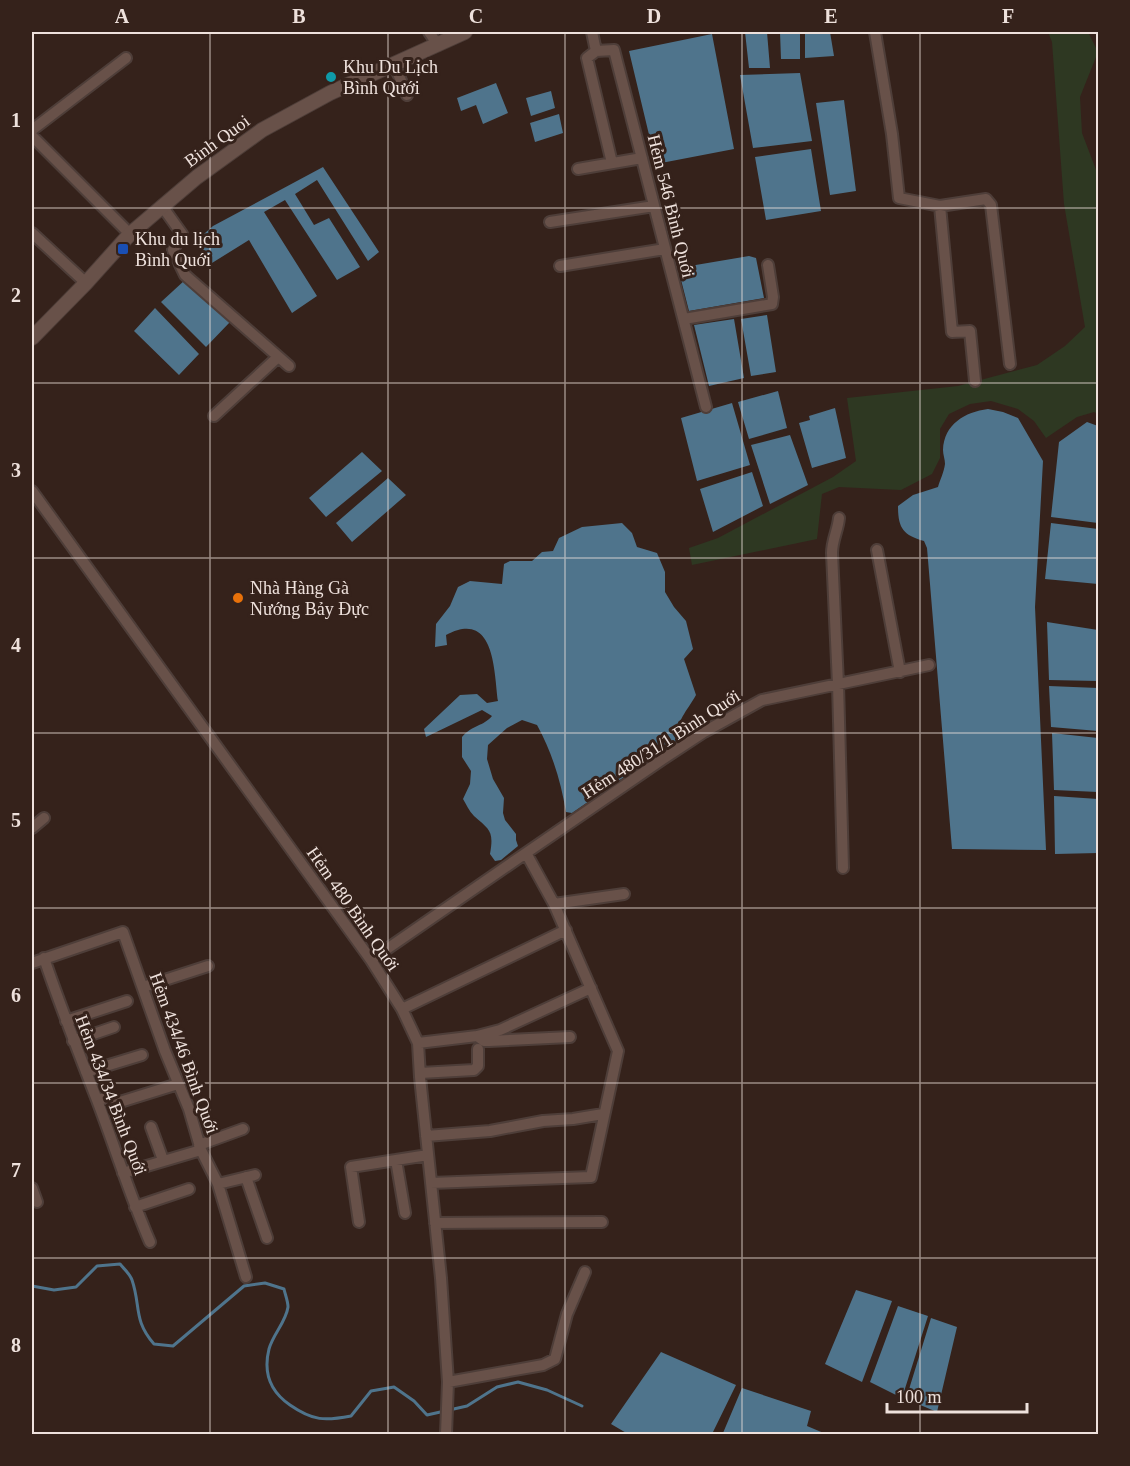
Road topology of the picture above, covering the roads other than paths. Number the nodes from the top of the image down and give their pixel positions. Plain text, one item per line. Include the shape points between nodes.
1 (429, 32) edge
2 (465, 32) edge
3 (592, 32) edge
4 (875, 32) edge
5 (438, 45) junction
6 (596, 51) junction
7 (126, 58) dead end
8 (394, 64) junction
9 (407, 95) dead end
10 (32, 130) edge
11 (32, 136) edge
12 (642, 158) junction
13 (612, 164) junction
14 (578, 169) dead end
15 (162, 206) junction
16 (654, 206) junction
17 (940, 206) junction
18 (550, 222) dead end
19 (32, 233) edge
20 (130, 234) junction
21 (665, 249) junction
22 (768, 265) dead end
23 (560, 266) dead end
24 (86, 283) junction
25 (684, 319) junction
26 (32, 338) edge
27 (279, 357) junction
28 (1010, 364) dead end
29 (289, 366) dead end
30 (975, 381) dead end
31 (706, 407) dead end
32 (214, 416) dead end
33 (32, 491) edge
34 (839, 518) dead end
35 (878, 550) dead end
36 (929, 665) dead end
37 (900, 672) junction
38 (838, 684) junction
39 (44, 818) dead end
40 (32, 828) edge
41 (526, 853) junction
42 (843, 868) dead end
43 (624, 894) dead end
44 (554, 904) junction
45 (566, 930) junction
46 (44, 958) junction
47 (370, 960) junction
48 (32, 963) edge
49 (208, 966) dead end
50 (142, 987) junction
51 (591, 988) junction
52 (127, 1001) dead end
53 (402, 1009) junction
54 (66, 1021) junction
55 (114, 1027) dead end
56 (477, 1036) junction
57 (570, 1037) dead end
58 (74, 1041) junction
59 (418, 1043) junction
60 (478, 1049) dead end
61 (142, 1054) dead end
62 (86, 1072) junction
63 (420, 1073) junction
64 (178, 1084) junction
65 (98, 1100) junction
66 (603, 1114) junction
67 (151, 1127) dead end
68 (243, 1129) dead end
69 (426, 1136) junction
70 (200, 1148) junction
71 (428, 1155) junction
72 (163, 1160) junction
73 (396, 1160) junction
74 (123, 1173) junction
75 (431, 1183) junction
76 (218, 1184) junction
77 (32, 1188) edge
78 (189, 1189) dead end
79 (37, 1202) dead end
80 (135, 1207) junction
81 (405, 1213) dead end
82 (359, 1221) dead end
83 (602, 1222) dead end
84 (435, 1223) junction
85 (267, 1238) dead end
86 (150, 1242) dead end
87 (585, 1272) dead end
88 (246, 1277) dead end
89 (448, 1382) junction
90 (446, 1434) edge

1 - 5 street
2 - 5 main road, Binh Quoi
3 - 6 street
4 - 17 street via 899,198
5 - 8 main road, Binh Quoi
6 - 12 street, Hẻm 546 Bình Quới via 614,50
6 - 13 street via 587,58
7 - 10 street
8 - 9 street
8 - 15 main road, Binh Quoi via 262,130
11 - 20 street
12 - 13 street
12 - 16 street, Hẻm 546 Bình Quới
13 - 14 street
15 - 20 main road, Binh Quoi
15 - 27 street via 182,234 172,250 185,275
16 - 18 street
16 - 21 street, Hẻm 546 Bình Quới
17 - 28 street via 986,199 992,205
17 - 30 street via 952,332 970,331
19 - 24 street
20 - 24 main road, Binh Quoi
21 - 23 street
21 - 25 street, Hẻm 546 Bình Quới
22 - 25 street via 771,304
24 - 26 main road, Binh Quoi
25 - 31 street, Hẻm 546 Bình Quới
27 - 29 street
27 - 32 street
33 - 47 street, Hẻm 480 Bình Quới
34 - 38 street via 832,542
35 - 37 street
36 - 37 street, Hẻm 480/31/1 Bình Quới
37 - 38 street, Hẻm 480/31/1 Bình Quới
38 - 41 street, Hẻm 480/31/1 Bình Quới via 762,700 671,754
38 - 42 street
39 - 40 street
41 - 44 street
41 - 47 street, Hẻm 480/31/1 Bình Quới
43 - 44 street
44 - 45 street
45 - 51 street
45 - 53 street
46 - 48 street
46 - 50 street, Hẻm 434/46 Bình Quới via 123,932
46 - 54 street, Hẻm 434/34 Bình Quới
47 - 53 street, Hẻm 480 Bình Quới
49 - 50 street
50 - 64 street, Hẻm 434/46 Bình Quới
51 - 56 street via 500,1030
51 - 66 street via 618,1051
52 - 54 street
53 - 59 street, Hẻm 480 Bình Quới
54 - 58 street, Hẻm 434/34 Bình Quới
55 - 58 street
56 - 57 street via 484,1041
56 - 59 street
58 - 62 street, Hẻm 434/34 Bình Quới
59 - 63 street, Hẻm 480 Bình Quới
60 - 63 street via 478,1066 474,1070
61 - 62 street
62 - 65 street, Hẻm 434/34 Bình Quới
63 - 69 street, Hẻm 480 Bình Quới
64 - 65 street via 120,1101 111,1096
64 - 70 street, Hẻm 434/46 Bình Quới
65 - 74 street, Hẻm 434/34 Bình Quới
66 - 69 street
66 - 75 street via 591,1178
67 - 72 street
68 - 70 street
69 - 71 street, Hẻm 480 Bình Quới
70 - 72 street
70 - 76 street, Hẻm 434/46 Bình Quới
71 - 73 street
71 - 75 street, Hẻm 480 Bình Quới
72 - 74 street
73 - 81 street
73 - 82 street via 351,1167
74 - 80 street, Hẻm 434/34 Bình Quới
75 - 84 street, Hẻm 480 Bình Quới
76 - 85 street via 250,1176
76 - 88 street, Hẻm 434/46 Bình Quới
77 - 79 street
78 - 80 street
80 - 86 street, Hẻm 434/34 Bình Quới
83 - 84 street
84 - 89 street, Hẻm 480 Bình Quới
87 - 89 street via 567,1314 555,1359 543,1365
89 - 90 street, Hẻm 480 Bình Quới

